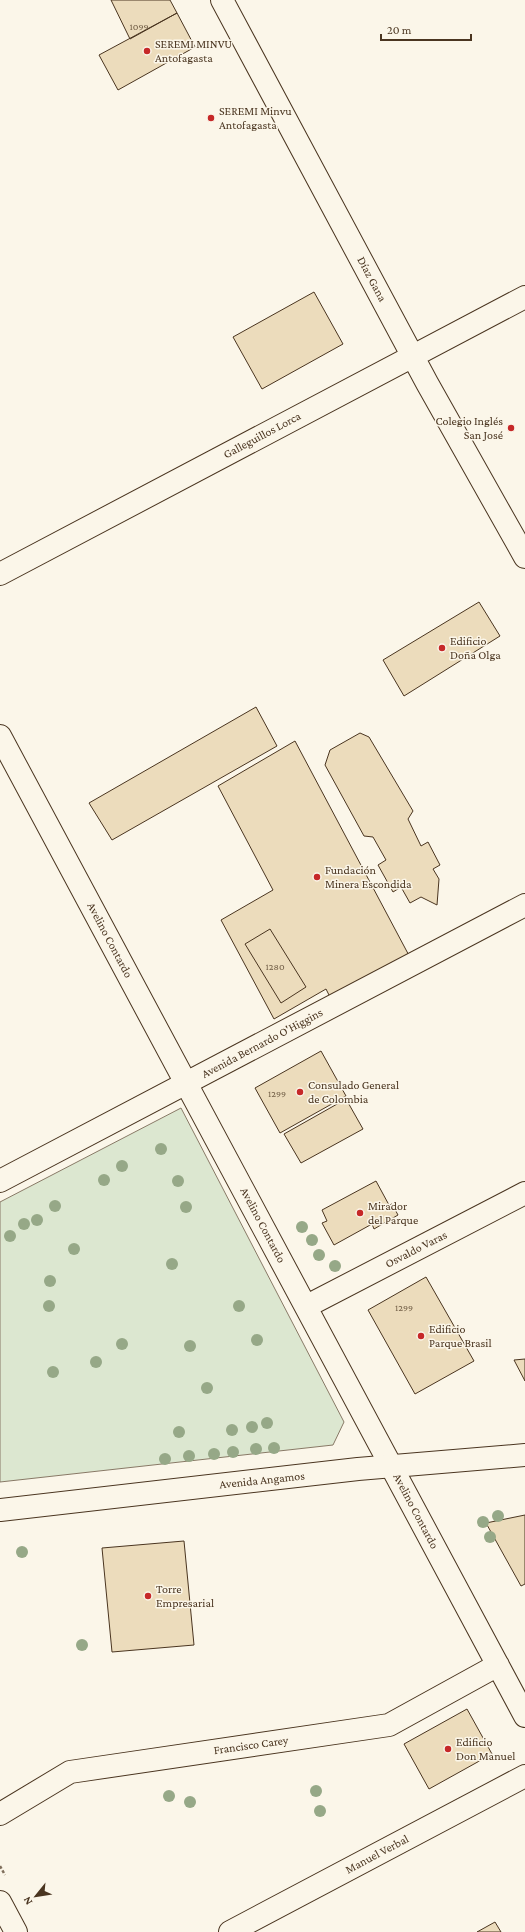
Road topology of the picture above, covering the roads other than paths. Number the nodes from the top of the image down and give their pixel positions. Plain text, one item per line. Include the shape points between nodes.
1 (222, 0) edge
2 (525, 297) edge
3 (413, 356) junction
4 (525, 557) edge
5 (0, 574) edge
6 (0, 736) edge
7 (525, 905) edge
8 (187, 1082) junction
9 (0, 1181) edge
10 (525, 1193) edge
11 (307, 1306) junction
12 (525, 1455) edge
13 (392, 1466) junction
14 (0, 1510) edge
15 (498, 1665) junction
16 (525, 1716) edge
17 (525, 1776) edge
18 (0, 1814) edge
19 (0, 1902) edge
20 (16, 1932) edge
21 (230, 1932) edge

1 - 3 street, Díaz Gana
2 - 3 street, Galleguillos Lorca
3 - 4 street, Díaz Gana
3 - 5 street, Galleguillos Lorca
6 - 8 street, Avelino Contardo
7 - 8 street, Avenida Bernardo O'Higgins
8 - 9 street, Avenida Bernardo O'Higgins
8 - 11 street, Avelino Contardo
10 - 11 street, Osvaldo Varas
11 - 13 street, Avelino Contardo
12 - 13 street, Avenida Angamos
13 - 14 street, Avenida Angamos
13 - 15 street, Avelino Contardo
15 - 16 street, Avelino Contardo
15 - 18 street, Francisco Carey via 389,1725 70,1772
17 - 21 street, Manuel Verbal
19 - 20 street

